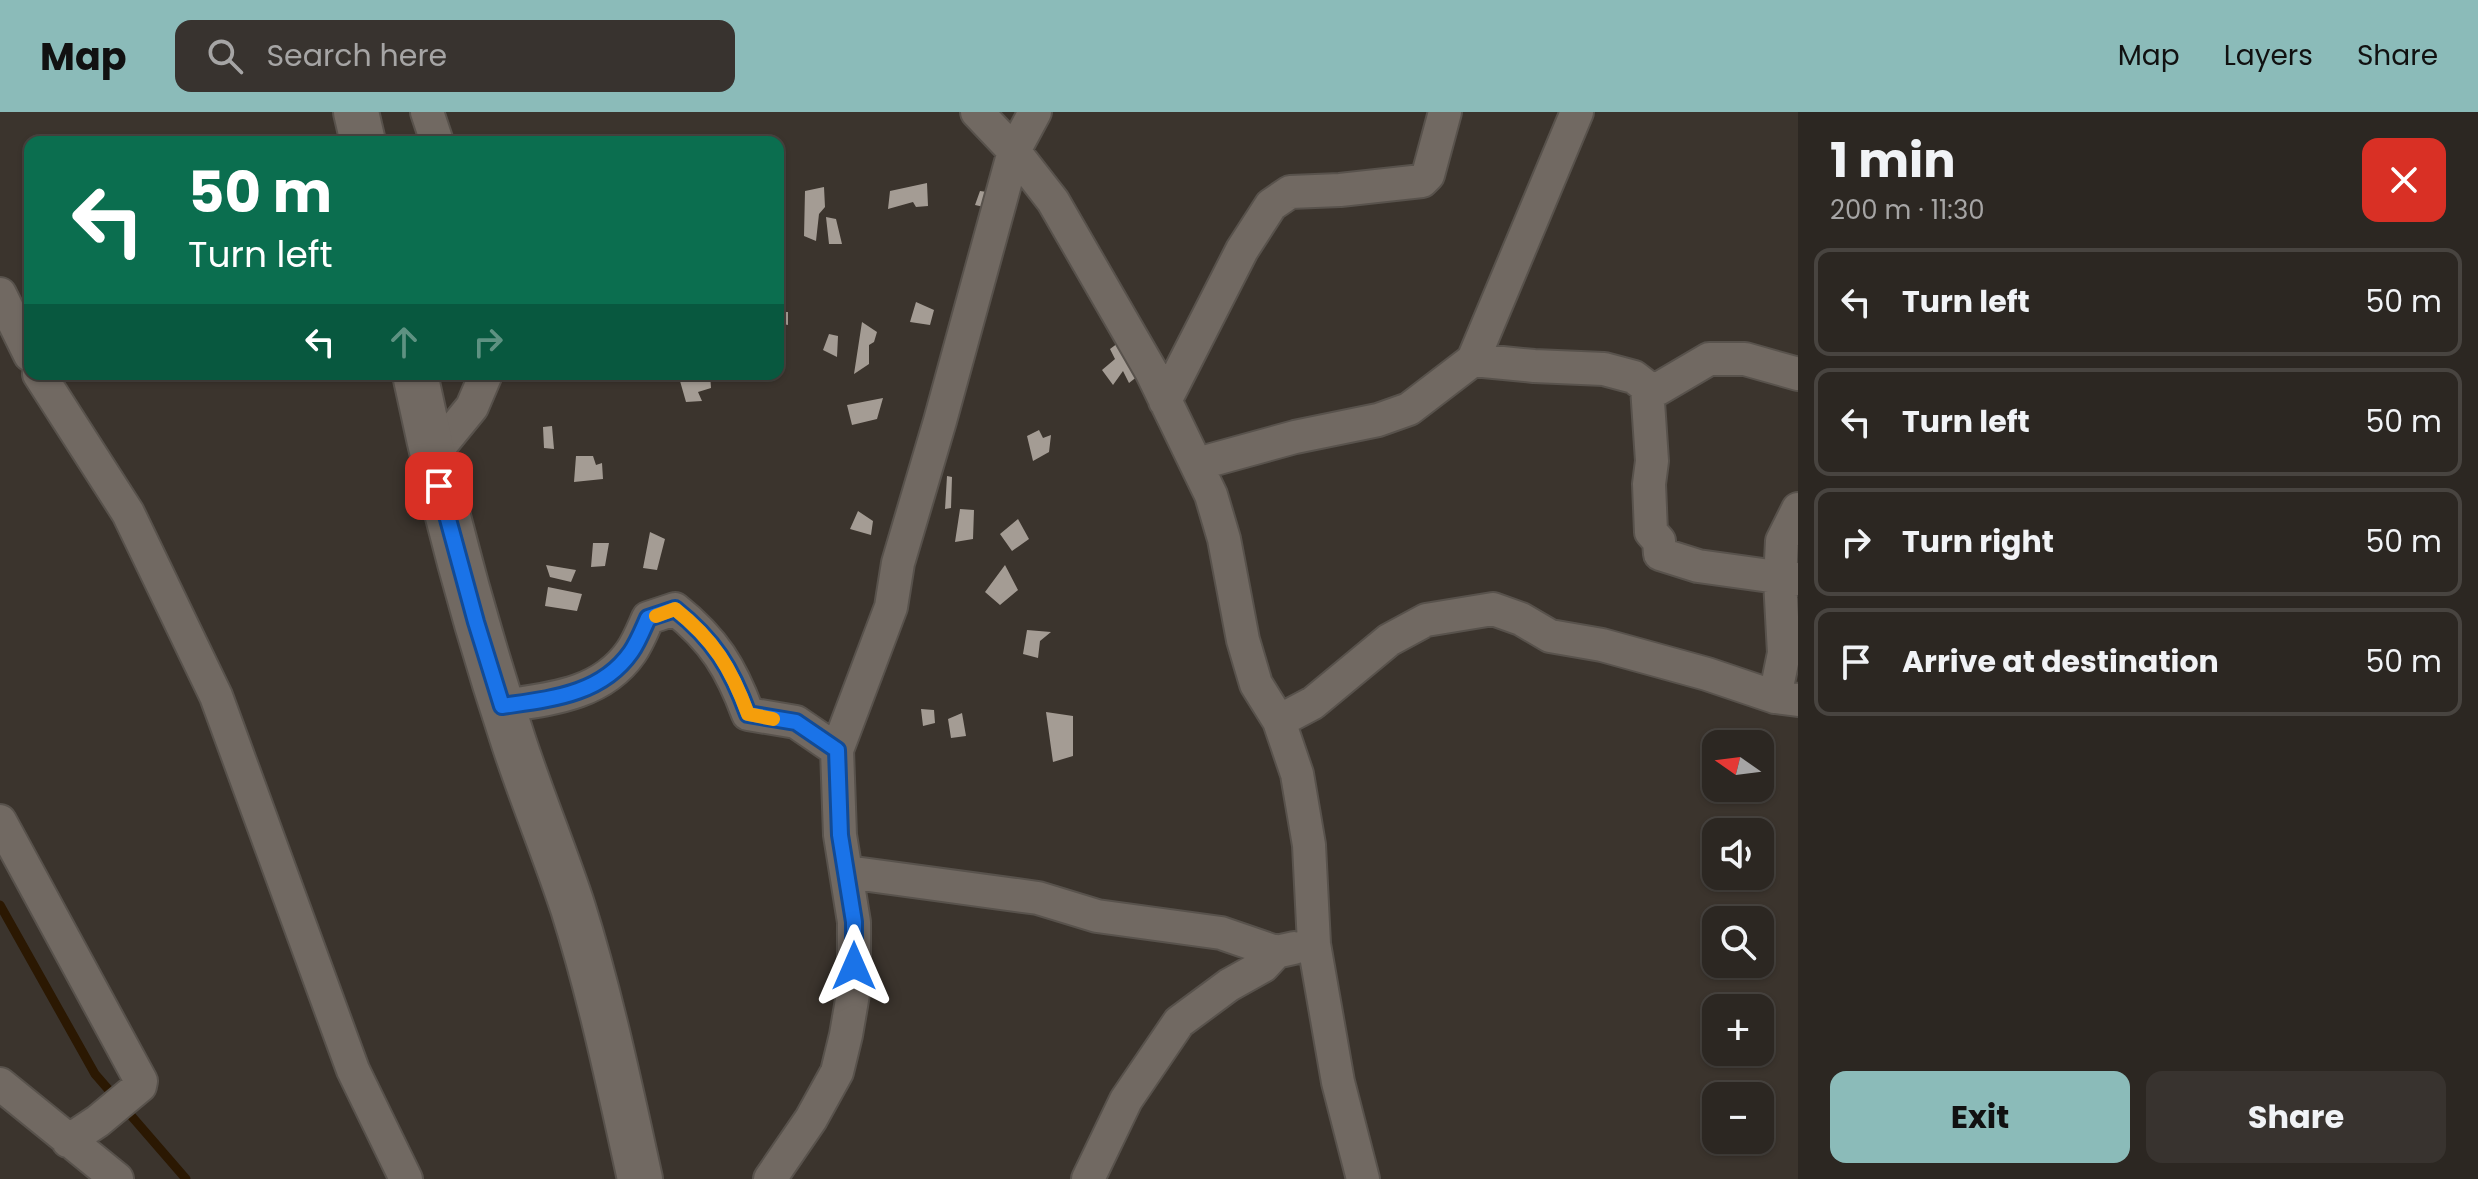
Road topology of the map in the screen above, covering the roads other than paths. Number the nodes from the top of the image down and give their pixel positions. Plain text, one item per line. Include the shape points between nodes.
1 (356, 112) edge
2 (427, 112) edge
3 (977, 112) edge
4 (1035, 112) edge
5 (1445, 112) edge
6 (1577, 112) edge
7 (362, 136) edge
8 (435, 136) edge
9 (1014, 151) junction
10 (0, 294) edge
11 (24, 343) edge
12 (1473, 360) junction
13 (1798, 374) edge
14 (43, 380) edge
15 (416, 380) edge
16 (483, 380) edge
17 (1647, 387) junction
18 (1165, 401) junction
19 (432, 456) junction
20 (1197, 464) junction
21 (1798, 509) edge
22 (1789, 579) edge
23 (1787, 698) edge
24 (502, 706) junction
25 (1279, 721) junction
26 (837, 750) junction
27 (0, 821) edge
28 (847, 872) junction
29 (1314, 944) junction
30 (1276, 952) junction
31 (0, 1084) edge
32 (68, 1141) junction
33 (117, 1179) edge
34 (406, 1179) edge
35 (640, 1179) edge
36 (770, 1179) edge
37 (1088, 1179) edge
38 (1363, 1179) edge

1 - 7 street
2 - 8 street
3 - 9 street
4 - 9 street
5 - 18 street via 1422,181 1290,192 1271,205 1242,250
6 - 12 street
9 - 18 street via 1083,250
9 - 26 street via 901,550 891,607
10 - 11 street
12 - 17 street via 1604,369 1634,377
12 - 20 street via 1409,409
13 - 17 street via 1745,359 1709,359 1658,389
14 - 34 street via 128,513 216,696 353,1070
15 - 19 street
16 - 19 street via 472,407
17 - 22 street via 1651,532 1660,554 1698,566
18 - 20 street
19 - 24 street
20 - 25 street via 1224,539 1256,684
21 - 22 street via 1782,541
22 - 23 street
23 - 25 street via 1602,645 1550,636 1493,609 1426,620 1389,640 1313,703
24 - 26 street via 560,697 601,682 630,653 648,618 675,609 723,656 748,714 796,722
24 - 35 street via 573,908 609,1035
25 - 29 street via 1297,774 1309,845
26 - 28 street
27 - 32 street via 141,1081
28 - 30 street via 1038,898 1097,916 1221,933
28 - 36 street via 854,988 837,1072
29 - 30 street
29 - 38 street via 1338,1082
30 - 37 street via 1179,1022 1126,1100
31 - 32 street
32 - 33 street

